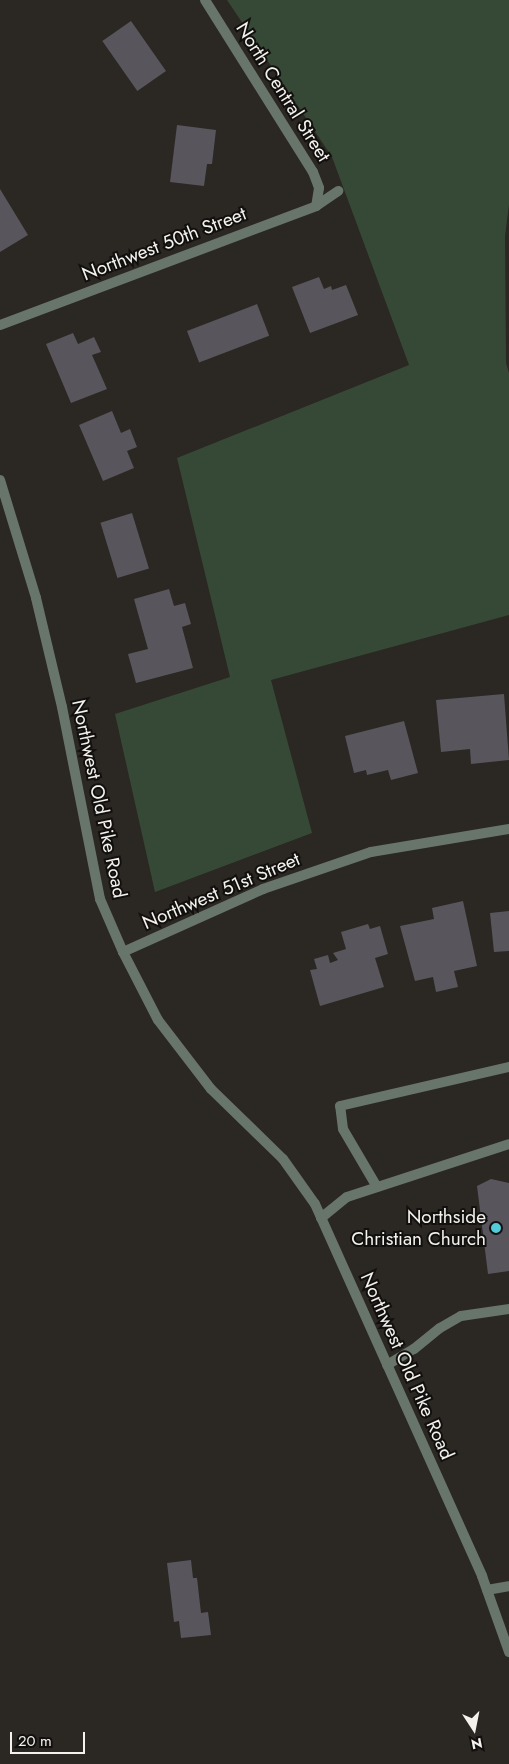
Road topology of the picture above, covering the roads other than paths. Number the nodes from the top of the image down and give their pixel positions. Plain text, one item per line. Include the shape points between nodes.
1 (205, 0) edge
2 (338, 191) dead end
3 (316, 206) junction
4 (0, 325) edge
5 (0, 480) edge
6 (509, 829) edge
7 (123, 952) junction
8 (509, 1067) edge
9 (509, 1144) edge
10 (377, 1187) junction
11 (321, 1218) junction
12 (509, 1309) edge
13 (387, 1365) junction
14 (509, 1586) edge
15 (487, 1590) junction
16 (509, 1652) edge

1 - 3 street, North Central Street via 313,172 319,188
2 - 3 street, Northwest 50th Street
3 - 4 street, Northwest 50th Street
5 - 7 street, Northwest Old Pike Road via 38,607 62,707 100,899
6 - 7 street, Northwest 51st Street via 371,852 263,889
7 - 11 street, Northwest Old Pike Road via 158,1020 211,1090 283,1159 315,1204
8 - 10 street via 340,1106 343,1129
9 - 10 street
10 - 11 street via 347,1197
11 - 13 street, Northwest Old Pike Road
12 - 13 street via 461,1316
13 - 15 street, Northwest Old Pike Road
14 - 15 street
15 - 16 street, Northwest Old Pike Road

